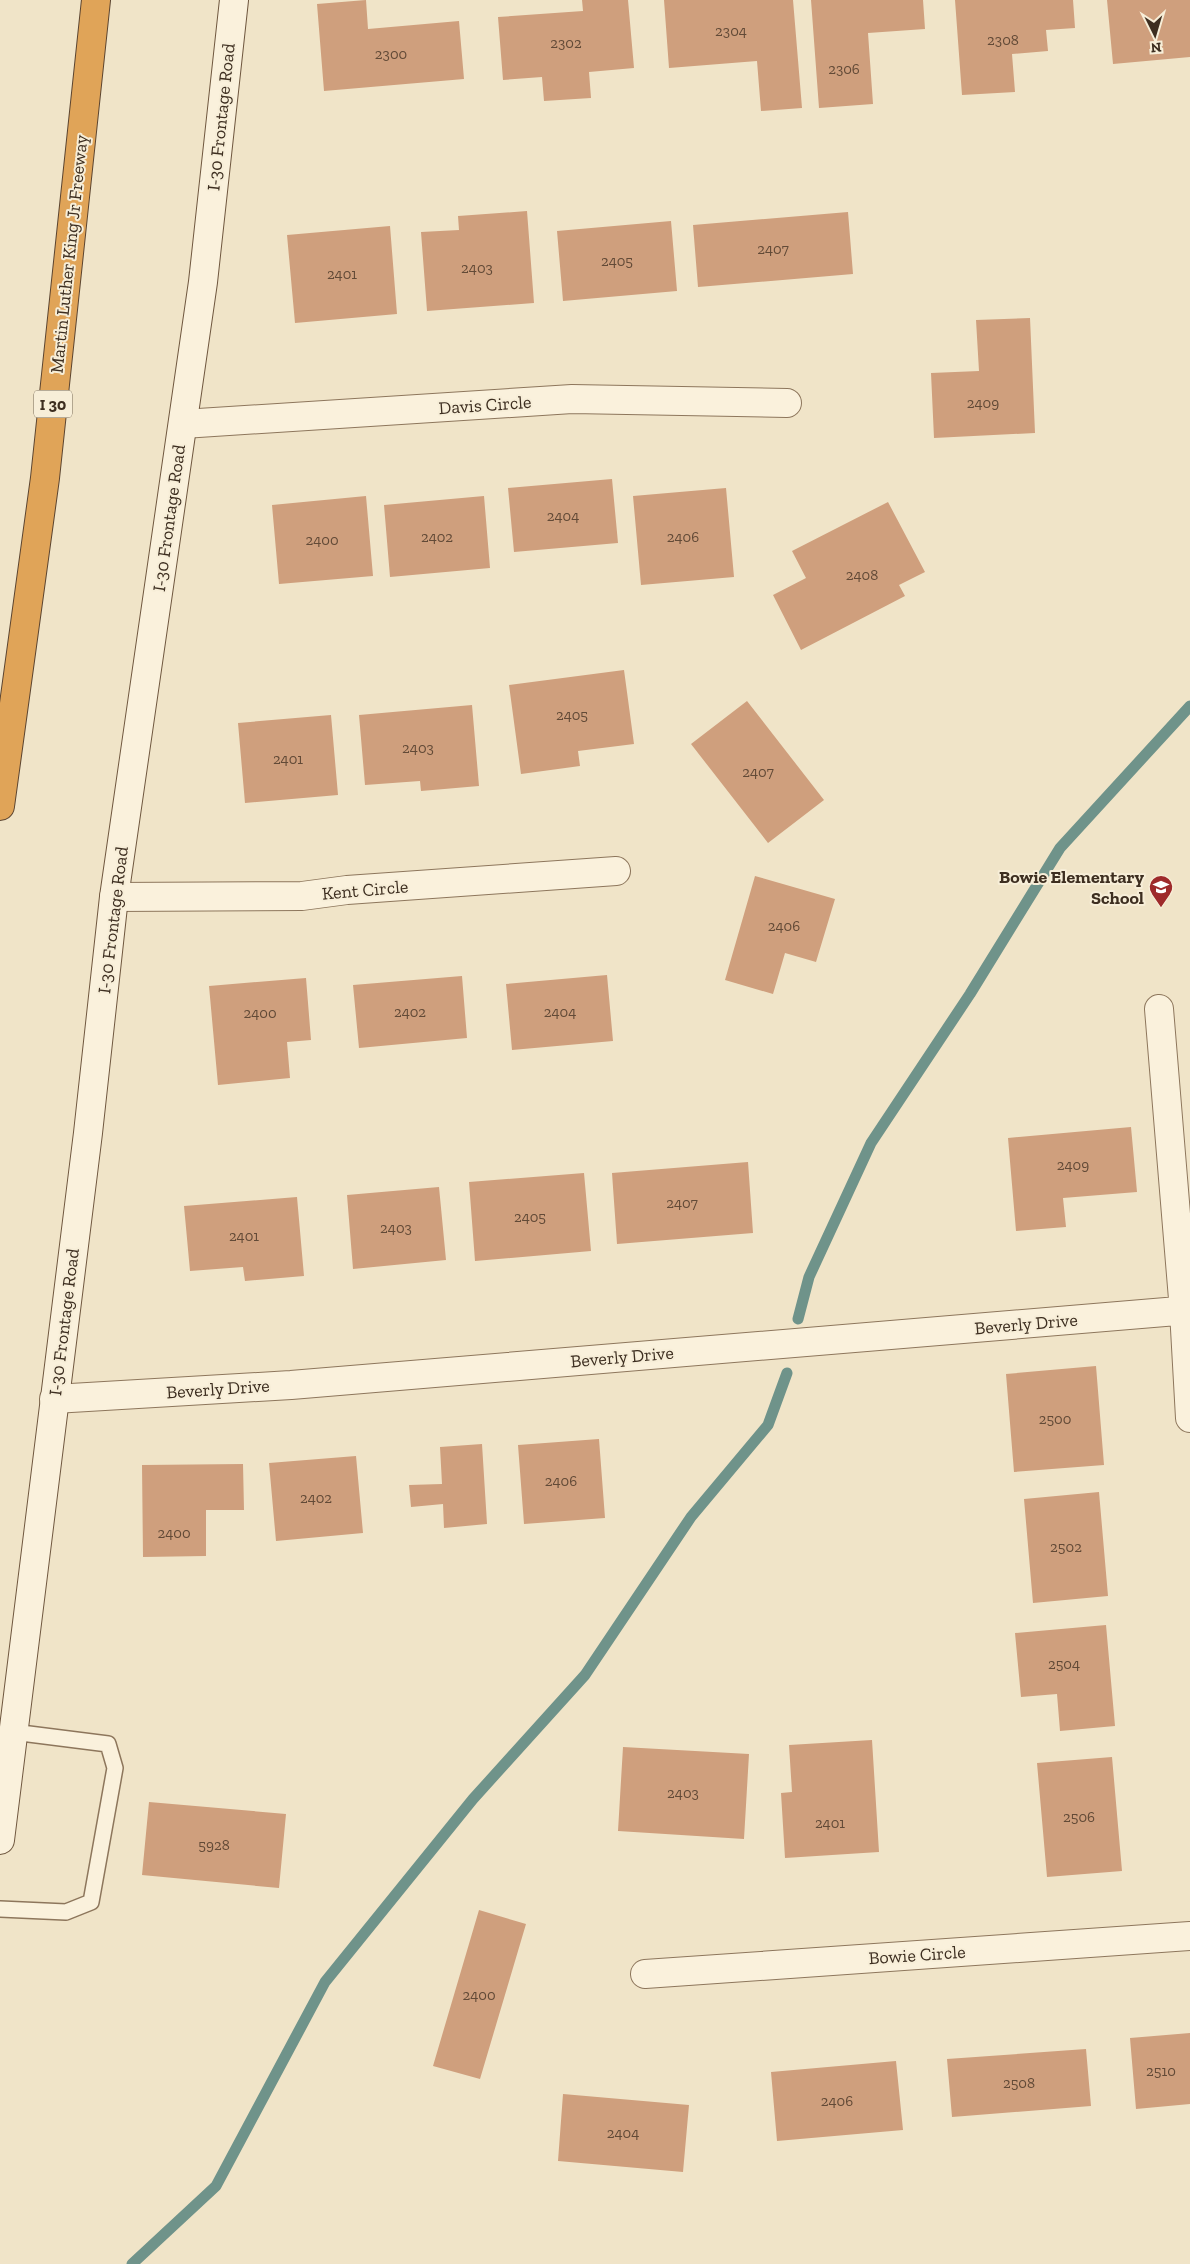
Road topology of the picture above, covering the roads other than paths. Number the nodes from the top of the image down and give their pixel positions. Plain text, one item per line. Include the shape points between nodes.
1 (96, 0) edge
2 (234, 0) edge
3 (787, 403) dead end
4 (183, 424) junction
5 (0, 806) edge
6 (616, 871) dead end
7 (114, 897) junction
8 (1159, 1009) dead end
9 (1187, 1311) edge
10 (54, 1400) junction
11 (1190, 1418) edge
12 (13, 1732) junction
13 (0, 1840) edge
14 (0, 1909) edge
15 (1190, 1936) edge
16 (645, 1974) dead end

1 - 5 highway, Martin Luther King Jr Freeway / I 30 via 45,478
2 - 4 street, I-30 Frontage Road via 203,282
3 - 4 street, Davis Circle via 572,400
4 - 7 street, I-30 Frontage Road
6 - 7 street, Kent Circle via 302,896
7 - 10 street, I-30 Frontage Road
8 - 9 street
9 - 10 street, Beverly Drive via 300,1384
9 - 11 street
10 - 12 street, I-30 Frontage Road
12 - 13 street, I-30 Frontage Road
12 - 14 lane via 108,1744 115,1768 90,1902 66,1912
15 - 16 street, Bowie Circle

